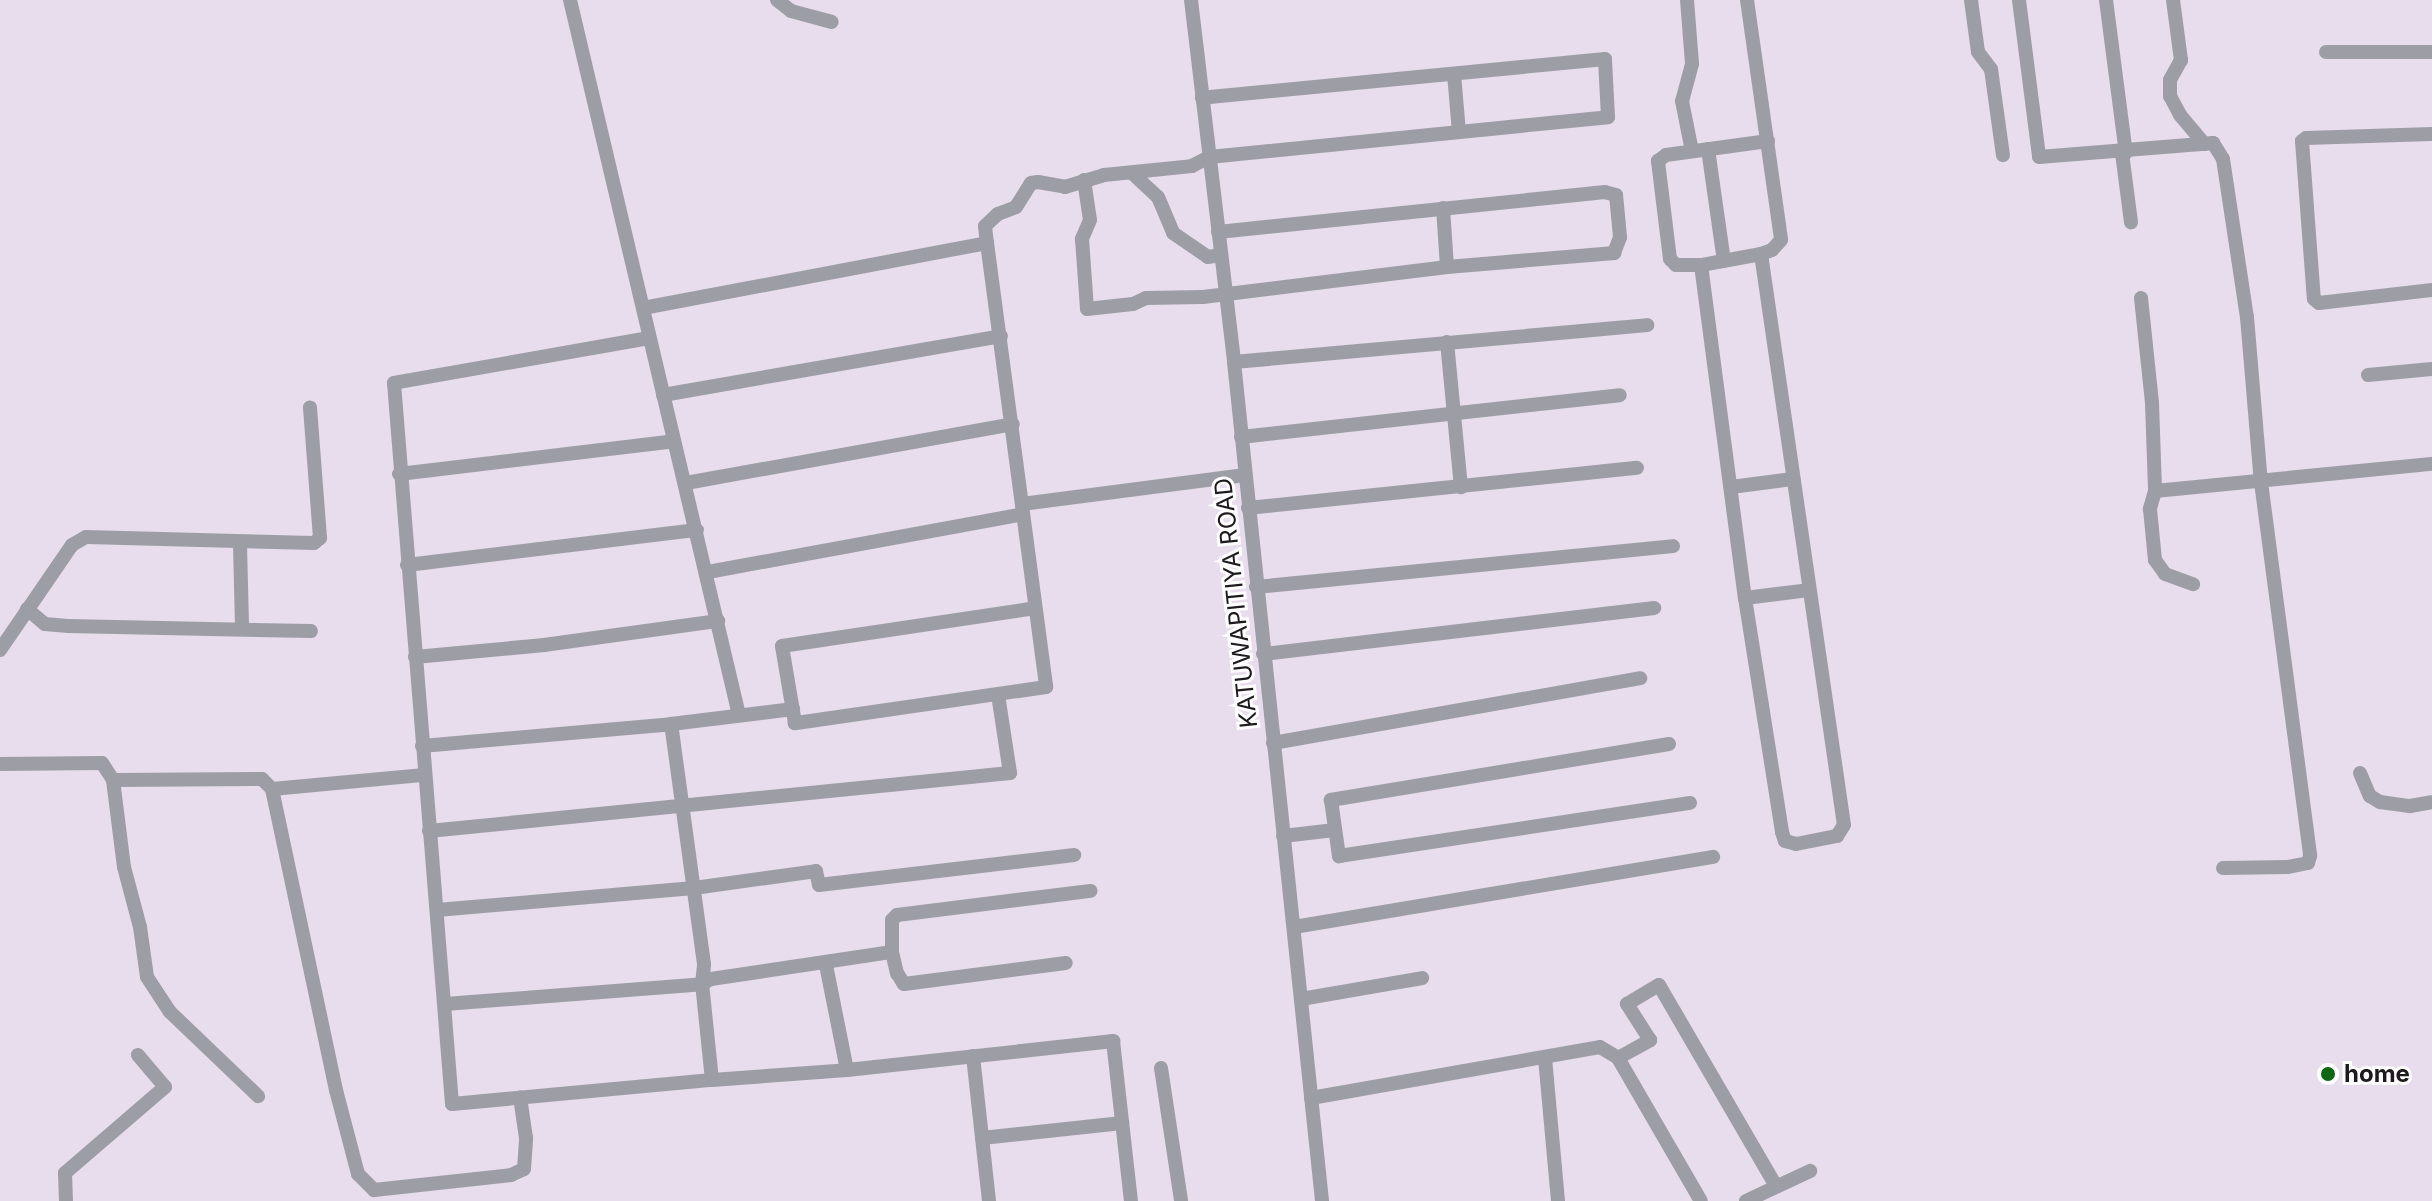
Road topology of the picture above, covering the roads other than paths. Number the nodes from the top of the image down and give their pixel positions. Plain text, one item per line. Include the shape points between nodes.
1 (570, 0) edge
2 (777, 0) edge
3 (1191, 0) edge
4 (1687, 0) edge
5 (1747, 0) edge
6 (1971, 0) edge
7 (2019, 0) edge
8 (2106, 0) edge
9 (2173, 0) edge
10 (832, 22) dead end
11 (2326, 52) dead end
12 (2432, 52) edge
13 (1454, 74) junction
14 (1202, 98) junction
15 (1459, 132) junction
16 (2432, 134) edge
17 (1768, 141) junction
18 (2204, 144) junction
19 (1708, 149) junction
20 (1692, 151) junction
21 (2124, 153) junction
22 (2003, 155) dead end
23 (1209, 157) junction
24 (1132, 173) junction
25 (1084, 180) junction
26 (1443, 208) junction
27 (2131, 222) dead end
28 (1218, 232) junction
29 (987, 243) junction
30 (1761, 254) junction
31 (1220, 255) junction
32 (1724, 261) junction
33 (1701, 265) junction
34 (1447, 267) junction
35 (2432, 290) edge
36 (1225, 294) junction
37 (2141, 298) dead end
38 (643, 308) junction
39 (1647, 325) dead end
40 (1001, 336) junction
41 (649, 338) junction
42 (1447, 342) junction
43 (1234, 362) junction
44 (2432, 369) edge
45 (2368, 375) dead end
46 (663, 395) junction
47 (1620, 395) dead end
48 (310, 407) dead end
49 (1454, 416) junction
50 (1013, 424) junction
51 (1241, 437) junction
52 (674, 441) junction
53 (2432, 464) edge
54 (1637, 468) dead end
55 (399, 474) junction
56 (1245, 475) junction
57 (1793, 479) junction
58 (2261, 482) junction
59 (686, 483) junction
60 (1461, 487) junction
61 (1731, 487) junction
62 (2155, 491) junction
63 (1248, 508) junction
64 (1023, 509) junction
65 (697, 530) junction
66 (240, 544) junction
67 (1673, 546) dead end
68 (407, 565) junction
69 (708, 572) junction
70 (2193, 584) dead end
71 (1256, 587) junction
72 (1809, 590) junction
73 (1745, 598) junction
74 (1035, 608) junction
75 (1654, 608) dead end
76 (27, 609) junction
77 (718, 621) junction
78 (242, 628) junction
79 (311, 631) dead end
80 (0, 650) edge
81 (1263, 654) junction
82 (415, 657) junction
83 (1640, 678) dead end
84 (998, 695) junction
85 (793, 709) junction
86 (739, 715) junction
87 (671, 724) junction
88 (1273, 743) junction
89 (1669, 744) dead end
90 (422, 746) junction
91 (0, 764) edge
92 (2360, 773) dead end
93 (424, 775) junction
94 (113, 780) junction
95 (272, 789) junction
96 (2432, 802) edge
97 (1690, 803) dead end
98 (683, 804) junction
99 (1335, 830) junction
100 (429, 831) junction
101 (1283, 836) junction
102 (1074, 855) dead end
103 (1713, 857) dead end
104 (2223, 868) dead end
105 (694, 888) junction
106 (1091, 891) dead end
107 (437, 910) junction
108 (1294, 927) junction
109 (892, 952) junction
110 (1066, 963) dead end
111 (826, 965) junction
112 (1422, 978) dead end
113 (702, 984) junction
114 (1301, 999) junction
115 (445, 1004) junction
116 (138, 1055) dead end
117 (973, 1056) junction
118 (1545, 1058) junction
119 (1618, 1058) junction
120 (1161, 1068) dead end
121 (847, 1070) junction
122 (712, 1080) junction
123 (258, 1096) dead end
124 (520, 1097) junction
125 (1311, 1098) junction
126 (1122, 1123) junction
127 (982, 1138) junction
128 (1810, 1171) dead end
129 (1772, 1192) edge
130 (66, 1201) edge
131 (989, 1201) edge
132 (1131, 1201) edge
133 (1181, 1201) edge
134 (1322, 1201) edge
135 (1558, 1201) edge
136 (1701, 1201) edge
137 (1746, 1201) edge

1 - 38 street
2 - 10 street via 791,11
3 - 14 street, KATUWAPITIYA ROAD
4 - 20 street via 1692,64 1682,101
5 - 17 street
6 - 22 street via 1978,52 1991,69
7 - 21 street via 2039,157
8 - 21 street
9 - 18 street via 2181,60 2170,80 2170,96
11 - 12 street
13 - 14 street
13 - 15 street
13 - 15 street via 1605,59 1608,117
14 - 23 street, KATUWAPITIYA ROAD
15 - 23 street
16 - 35 street via 2302,141 2314,299 2319,303
17 - 19 street
17 - 30 street via 1781,240
18 - 21 street
18 - 58 street via 2213,143 2223,159 2247,317
19 - 20 street
19 - 32 street
20 - 33 street via 1666,155 1658,165 1670,259 1676,265
21 - 27 street
23 - 24 street via 1192,166
23 - 28 street, KATUWAPITIYA ROAD
24 - 25 street
24 - 31 street via 1158,197 1173,233 1208,257
25 - 29 street via 1065,187 1031,183 1016,207 985,226
25 - 36 street via 1090,220 1082,239 1087,309 1146,298
26 - 28 street
26 - 34 street
26 - 34 street via 1611,192 1619,217 1614,253
28 - 31 street, KATUWAPITIYA ROAD
29 - 38 street
29 - 40 street
30 - 32 street
30 - 57 street
31 - 36 street, KATUWAPITIYA ROAD
32 - 33 street
33 - 61 street
34 - 36 street
36 - 43 street, KATUWAPITIYA ROAD
37 - 62 street
38 - 41 street
39 - 42 street
40 - 46 street
40 - 50 street
41 - 46 street
41 - 55 street via 394,383
42 - 43 street
42 - 49 street
43 - 51 street, KATUWAPITIYA ROAD
44 - 45 street
46 - 52 street
47 - 49 street
48 - 66 street via 320,538 314,543
49 - 51 street
49 - 60 street
50 - 59 street
50 - 64 street
51 - 56 street, KATUWAPITIYA ROAD
52 - 55 street
52 - 59 street
53 - 58 street
54 - 60 street
55 - 68 street
56 - 63 street, KATUWAPITIYA ROAD
56 - 64 street
57 - 61 street
57 - 72 street
58 - 62 street
58 - 104 street via 2310,856 2308,863 2287,867
59 - 65 street
60 - 63 street
61 - 73 street
62 - 70 street via 2150,509 2155,560 2165,574
63 - 71 street, KATUWAPITIYA ROAD
64 - 69 street
64 - 74 street
65 - 68 street
65 - 69 street
66 - 76 street via 86,537 72,545
66 - 78 street
67 - 71 street
68 - 82 street
69 - 77 street
71 - 81 street, KATUWAPITIYA ROAD
72 - 73 street
72 - 73 street via 1844,825 1837,836 1796,844 1785,841 1782,832
74 - 84 street via 1046,687
74 - 85 street via 782,646
75 - 81 street
76 - 78 street via 45,624
76 - 80 street
77 - 82 street
77 - 86 street
78 - 79 street
81 - 88 street, KATUWAPITIYA ROAD
82 - 90 street
83 - 88 street
84 - 85 street via 795,723
84 - 98 street via 1010,773
85 - 86 street
86 - 87 street
87 - 90 street
87 - 98 street
88 - 101 street, KATUWAPITIYA ROAD
89 - 99 street via 1331,800
90 - 93 street
91 - 94 street via 102,763
92 - 96 street via 2370,796 2380,802
93 - 95 street
93 - 100 street
94 - 95 street via 262,779
94 - 123 street via 147,977 170,1012
95 - 124 street via 358,1174 374,1190 511,1175 524,1169
97 - 99 street via 1339,856
98 - 100 street
98 - 105 street
99 - 101 street
100 - 107 street
101 - 108 street, KATUWAPITIYA ROAD
102 - 105 street via 819,885 816,871
103 - 108 street
105 - 107 street
105 - 113 street
106 - 109 street via 897,915 892,920
107 - 115 street
108 - 114 street, KATUWAPITIYA ROAD
109 - 110 street via 904,984
109 - 111 street
111 - 113 street
111 - 121 street
112 - 114 street
113 - 115 street
113 - 122 street
114 - 125 street, KATUWAPITIYA ROAD
115 - 124 street via 452,1104
116 - 130 street via 165,1087 65,1173
117 - 121 street
117 - 126 street via 1113,1041
117 - 127 street
118 - 119 street via 1600,1047
118 - 125 street
118 - 135 street
119 - 129 street via 1650,1040 1627,1004 1659,985
119 - 136 street
120 - 133 street
121 - 122 street
122 - 124 street
125 - 134 street, KATUWAPITIYA ROAD
126 - 127 street
126 - 132 street
127 - 131 street
128 - 129 street
129 - 137 street

